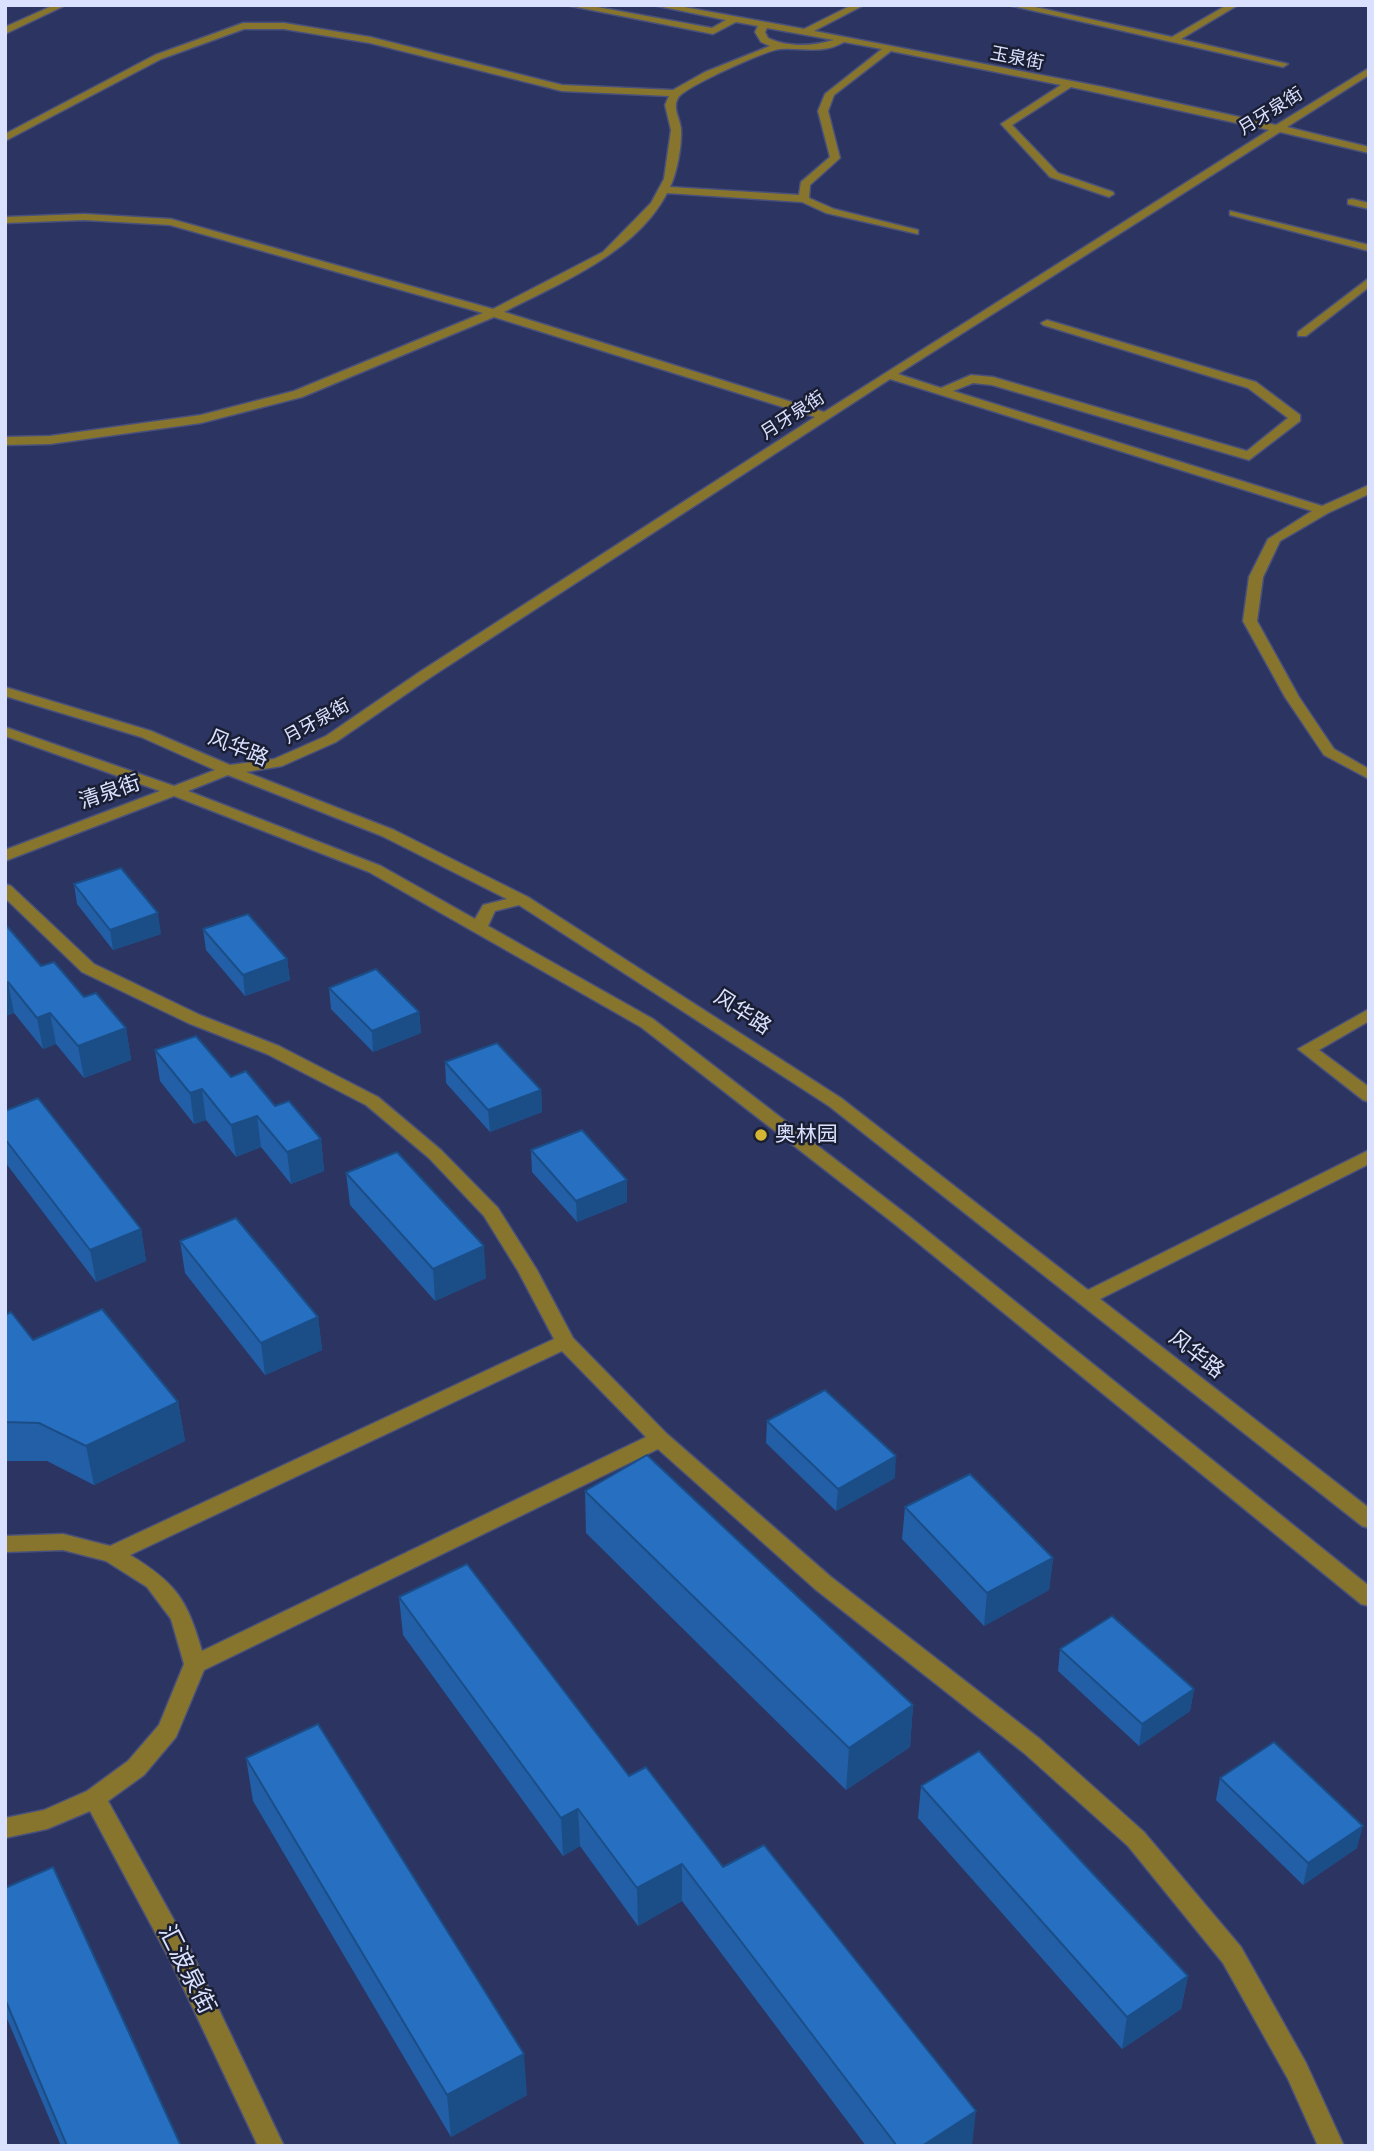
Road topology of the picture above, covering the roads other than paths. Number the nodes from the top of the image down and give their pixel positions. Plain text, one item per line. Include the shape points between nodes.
1 (39, 5) edge
2 (62, 5) edge
3 (570, 5) edge
4 (657, 5) edge
5 (860, 5) edge
6 (1012, 5) edge
7 (1234, 5) edge
8 (5, 19) edge
9 (735, 19) junction
10 (764, 24) junction
11 (5, 31) edge
12 (805, 32) junction
13 (845, 40) junction
14 (1173, 40) junction
15 (776, 47) junction
16 (888, 49) junction
17 (1283, 64) dead end
18 (1369, 71) edge
19 (1067, 85) junction
20 (675, 93) junction
21 (1278, 128) junction
22 (5, 138) edge
23 (1369, 150) edge
24 (663, 190) junction
25 (1109, 194) dead end
26 (804, 199) junction
27 (1352, 202) dead end
28 (1369, 206) edge
29 (1234, 213) dead end
30 (5, 220) edge
31 (914, 232) dead end
32 (1369, 248) edge
33 (1369, 281) edge
34 (494, 313) junction
35 (1047, 323) dead end
36 (1302, 334) dead end
37 (888, 375) junction
38 (941, 392) junction
39 (825, 416) junction
40 (5, 441) edge
41 (1369, 489) edge
42 (1323, 510) junction
43 (5, 691) edge
44 (5, 731) edge
45 (228, 771) junction
46 (1369, 775) edge
47 (177, 792) junction
48 (5, 856) edge
49 (5, 889) edge
50 (522, 900) junction
51 (479, 928) junction
52 (1369, 1014) edge
53 (1369, 1096) edge
54 (1369, 1156) edge
55 (1087, 1298) junction
56 (565, 1342) junction
57 (660, 1439) junction
58 (1369, 1520) edge
59 (5, 1544) edge
60 (112, 1554) junction
61 (1369, 1598) edge
62 (195, 1664) junction
63 (94, 1798) junction
64 (5, 1828) edge
65 (271, 2146) edge
66 (1331, 2146) edge

1 - 8 street
2 - 11 street
3 - 9 street via 713,31
4 - 9 street, 玉泉街
5 - 12 street
6 - 14 street
7 - 14 street
9 - 10 street, 玉泉街
10 - 12 street, 玉泉街
10 - 15 street via 760,32 764,40
12 - 13 street, 玉泉街
13 - 15 street via 807,48
13 - 16 street, 玉泉街
14 - 17 street
15 - 20 street via 708,74
16 - 19 street, 玉泉街
16 - 26 street via 830,94 823,111 835,158 805,184
18 - 21 street, 月牙泉街
19 - 21 street, 玉泉街
19 - 25 street via 1006,124 1054,175
20 - 22 street via 562,89 370,40 284,26 243,26 159,57
20 - 24 street via 670,105 676,130 669,179
21 - 23 street, 玉泉街
21 - 37 street, 月牙泉街
24 - 26 street
24 - 34 street via 656,204 607,254
26 - 31 street via 830,211
27 - 28 street
29 - 32 street
30 - 34 street via 84,217 171,222
33 - 36 street
34 - 39 street
34 - 40 street via 298,394 261,404 201,419 50,440
35 - 38 street via 1252,385 1296,418 1249,456 993,381 971,379
37 - 38 street
37 - 39 street, 月牙泉街
38 - 42 street
39 - 45 street, 月牙泉街 via 331,738 277,763
41 - 42 street
42 - 46 street via 1275,539 1256,577 1250,621 1329,752
43 - 45 street, 风华路 via 146,734
44 - 47 street
45 - 47 street, 清泉街
45 - 50 street, 风华路 via 388,833
47 - 48 street, 清泉街
47 - 51 street via 375,869
49 - 56 street via 88,968 194,1019 273,1050 372,1101 435,1154 491,1212
50 - 51 street via 489,908
50 - 55 street, 风华路 via 835,1102
51 - 61 street via 657,1030 903,1221
52 - 53 street via 1307,1049
54 - 55 street
55 - 58 street, 风华路
56 - 57 street
56 - 60 street
57 - 62 street
57 - 66 street via 823,1583 1032,1746 1136,1839 1232,1955 1297,2071
59 - 60 street via 63,1542
60 - 62 street via 155,1581 181,1616
62 - 63 street via 168,1730 136,1768
63 - 64 street via 47,1819
63 - 65 street, 汇波泉街 via 181,1957

